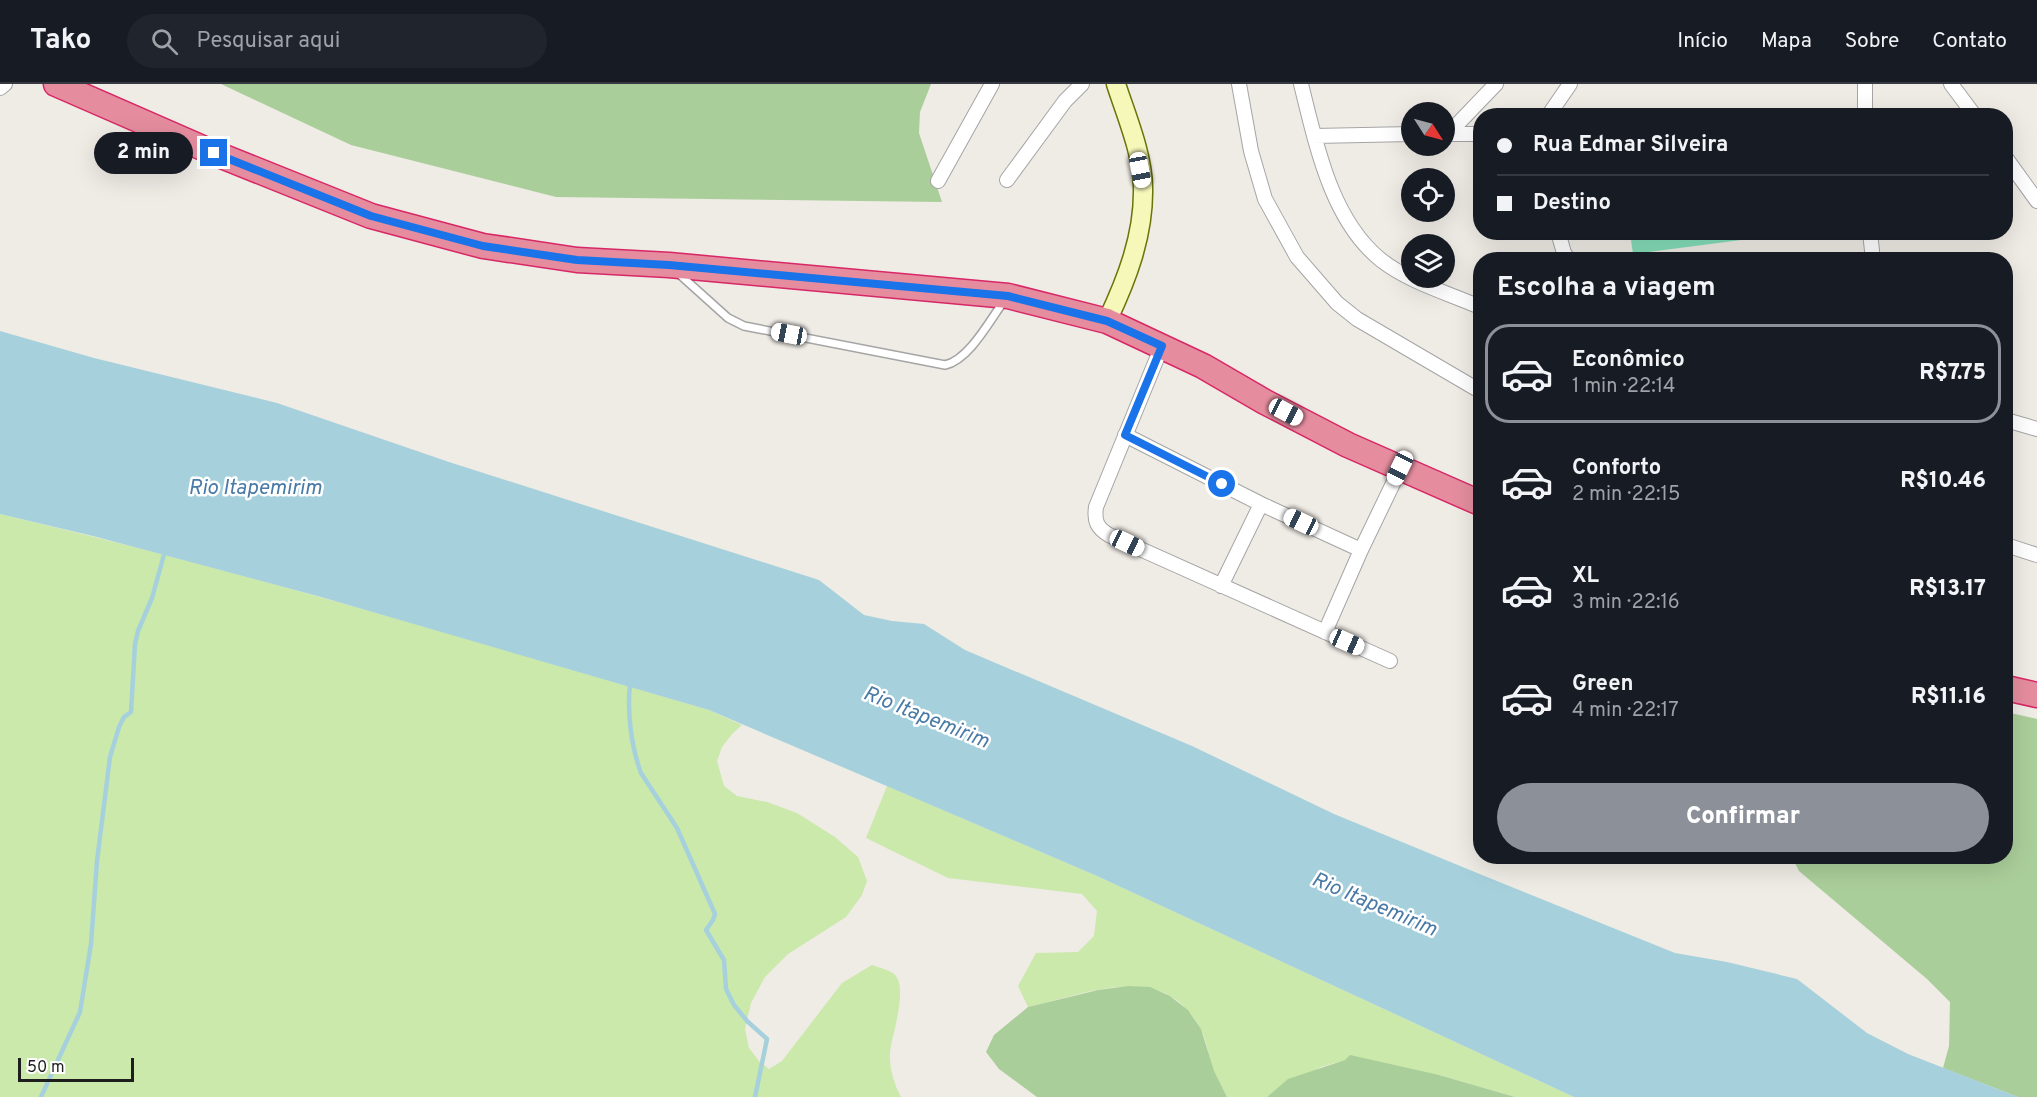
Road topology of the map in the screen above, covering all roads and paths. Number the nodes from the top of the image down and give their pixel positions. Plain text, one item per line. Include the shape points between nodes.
1 (5, 84) edge
2 (56, 84) edge
3 (992, 84) edge
4 (1082, 84) edge
5 (1116, 84) edge
6 (1239, 84) edge
7 (1301, 84) edge
8 (1496, 84) edge
9 (1570, 84) edge
10 (1865, 84) edge
11 (1951, 84) edge
12 (0, 88) edge
13 (1554, 108) edge
14 (1865, 108) edge
15 (1969, 108) edge
16 (1455, 125) edge
17 (1401, 134) edge
18 (1455, 134) edge
19 (1473, 134) edge
20 (1314, 136) junction
21 (2013, 168) edge
22 (1007, 180) dead end
23 (938, 181) dead end
24 (2037, 201) edge
25 (669, 265) junction
26 (1008, 296) junction
27 (1473, 304) edge
28 (1107, 321) junction
29 (1162, 346) junction
30 (1473, 387) edge
31 (2013, 422) edge
32 (2037, 429) edge
33 (1125, 435) junction
34 (1400, 468) junction
35 (1473, 500) edge
36 (1261, 504) junction
37 (2013, 547) edge
38 (1361, 550) junction
39 (2037, 555) edge
40 (1221, 586) junction
41 (1325, 632) junction
42 (1390, 661) dead end
43 (2013, 690) edge
44 (2037, 695) edge

1 - 12 street
2 - 25 highway via 371,216 483,246 577,260
3 - 23 street
4 - 22 street
5 - 28 street via 1144,186 1134,255
6 - 30 street via 1251,152 1265,199 1297,257 1319,285 1357,319
7 - 20 street
8 - 16 street
9 - 13 street
10 - 14 street
11 - 15 street
17 - 20 street
18 - 19 street
20 - 27 street via 1341,213 1359,240 1382,261 1408,276
21 - 24 street
25 - 26 highway
25 - 26 lane via 729,318 744,326 945,365 966,352
26 - 28 highway
28 - 29 highway
29 - 33 street
29 - 34 highway via 1348,445
31 - 32 street
33 - 36 street
33 - 40 street via 1096,507 1096,525 1109,535
34 - 35 highway
34 - 38 street
36 - 38 street
36 - 40 street
37 - 39 street
38 - 41 street
40 - 41 street
41 - 42 street
43 - 44 highway

